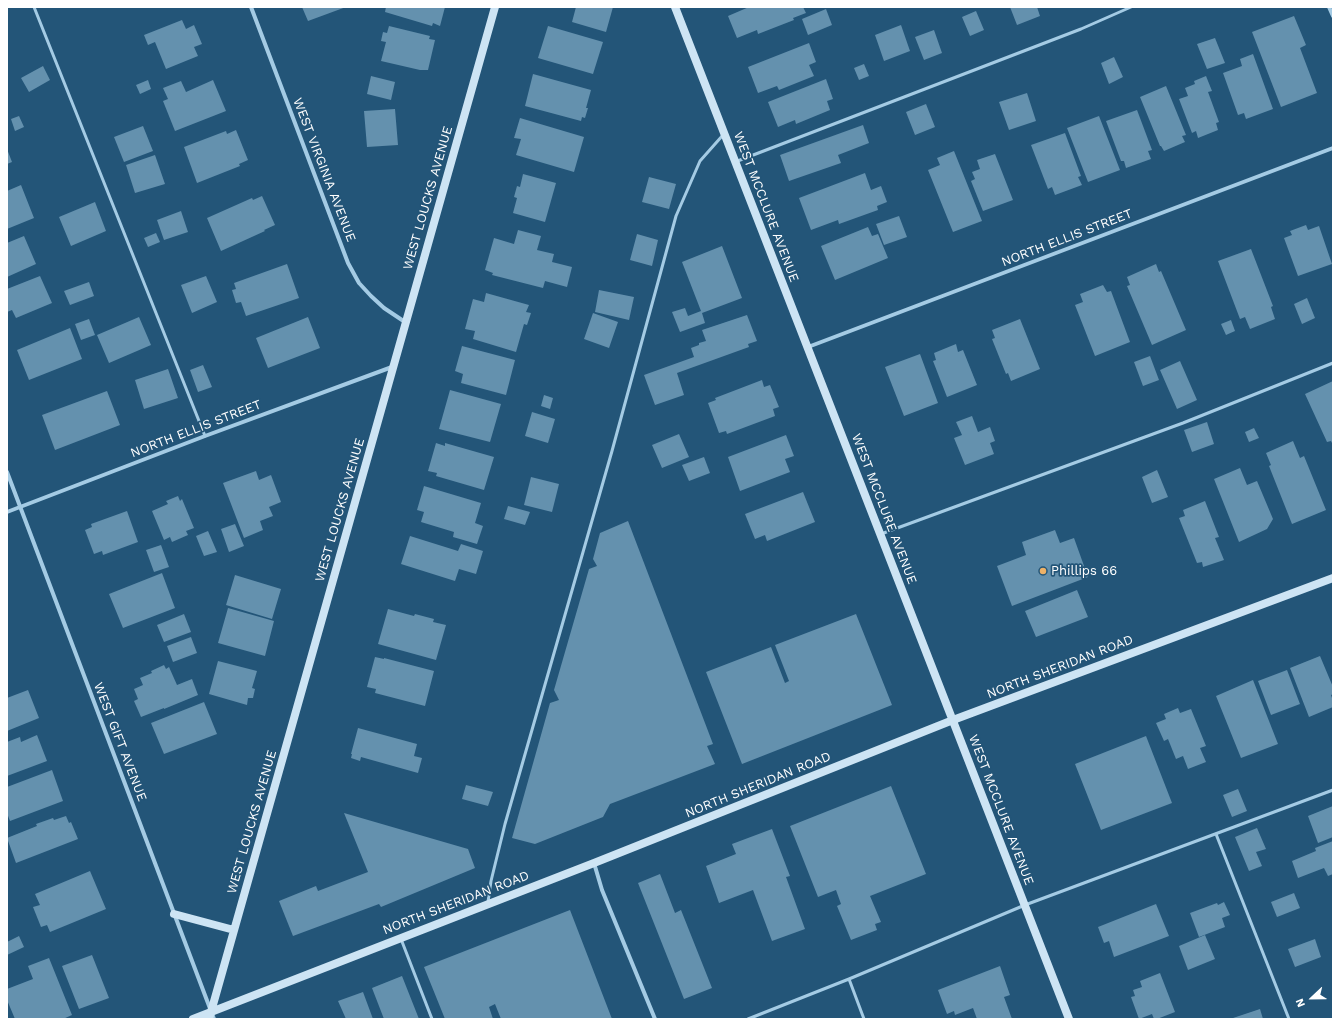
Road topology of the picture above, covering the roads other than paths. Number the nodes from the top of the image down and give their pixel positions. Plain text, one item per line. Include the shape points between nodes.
1 (34, 7) edge
2 (251, 7) edge
3 (494, 7) edge
4 (675, 7) edge
5 (1131, 7) edge
6 (1329, 7) edge
7 (1333, 16) edge
8 (724, 134) junction
9 (1333, 148) edge
10 (735, 162) junction
11 (405, 322) junction
12 (808, 347) junction
13 (1333, 363) edge
14 (392, 367) junction
15 (205, 436) junction
16 (7, 472) edge
17 (21, 507) junction
18 (7, 512) edge
19 (881, 534) junction
20 (1333, 578) edge
21 (954, 720) junction
22 (1333, 790) edge
23 (1216, 834) junction
24 (594, 863) junction
25 (488, 904) junction
26 (1025, 905) junction
27 (174, 914) junction
28 (234, 930) junction
29 (401, 937) junction
30 (849, 979) junction
31 (211, 1017) edge
32 (193, 1019) edge
33 (432, 1019) edge
34 (654, 1019) edge
35 (748, 1019) edge
36 (864, 1019) edge
37 (1070, 1019) edge
38 (1289, 1019) edge

1 - 15 lane
2 - 11 street, WEST VIRGINIA AVENUE via 348,263 359,283 371,296
3 - 11 street, WEST LOUCKS AVENUE
4 - 8 street, WEST MCCLURE AVENUE
5 - 10 lane via 1081,29
6 - 7 street
8 - 10 street, WEST MCCLURE AVENUE
8 - 25 lane via 700,161 676,216 505,824
9 - 12 street, NORTH ELLIS STREET
10 - 12 street, WEST MCCLURE AVENUE
11 - 14 street, WEST LOUCKS AVENUE
12 - 19 street, WEST MCCLURE AVENUE
13 - 19 lane via 1183,422
14 - 15 street, NORTH ELLIS STREET
14 - 28 street, WEST LOUCKS AVENUE
15 - 17 street, NORTH ELLIS STREET
16 - 17 street, WEST GIFT AVENUE
17 - 18 street, NORTH ELLIS STREET
17 - 27 street, WEST GIFT AVENUE
19 - 21 street, WEST MCCLURE AVENUE
20 - 21 street, NORTH SHERIDAN ROAD
21 - 24 street, NORTH SHERIDAN ROAD
21 - 26 street, WEST MCCLURE AVENUE
22 - 23 lane
23 - 26 lane
23 - 38 lane
24 - 25 street, NORTH SHERIDAN ROAD
24 - 34 street via 602,890
25 - 29 street, NORTH SHERIDAN ROAD
26 - 30 lane
26 - 37 street, WEST MCCLURE AVENUE
27 - 28 street
27 - 31 street, WEST GIFT AVENUE
28 - 31 street, WEST LOUCKS AVENUE
29 - 31 street, NORTH SHERIDAN ROAD
29 - 33 lane
30 - 35 lane
30 - 36 lane
31 - 32 street, NORTH SHERIDAN ROAD

